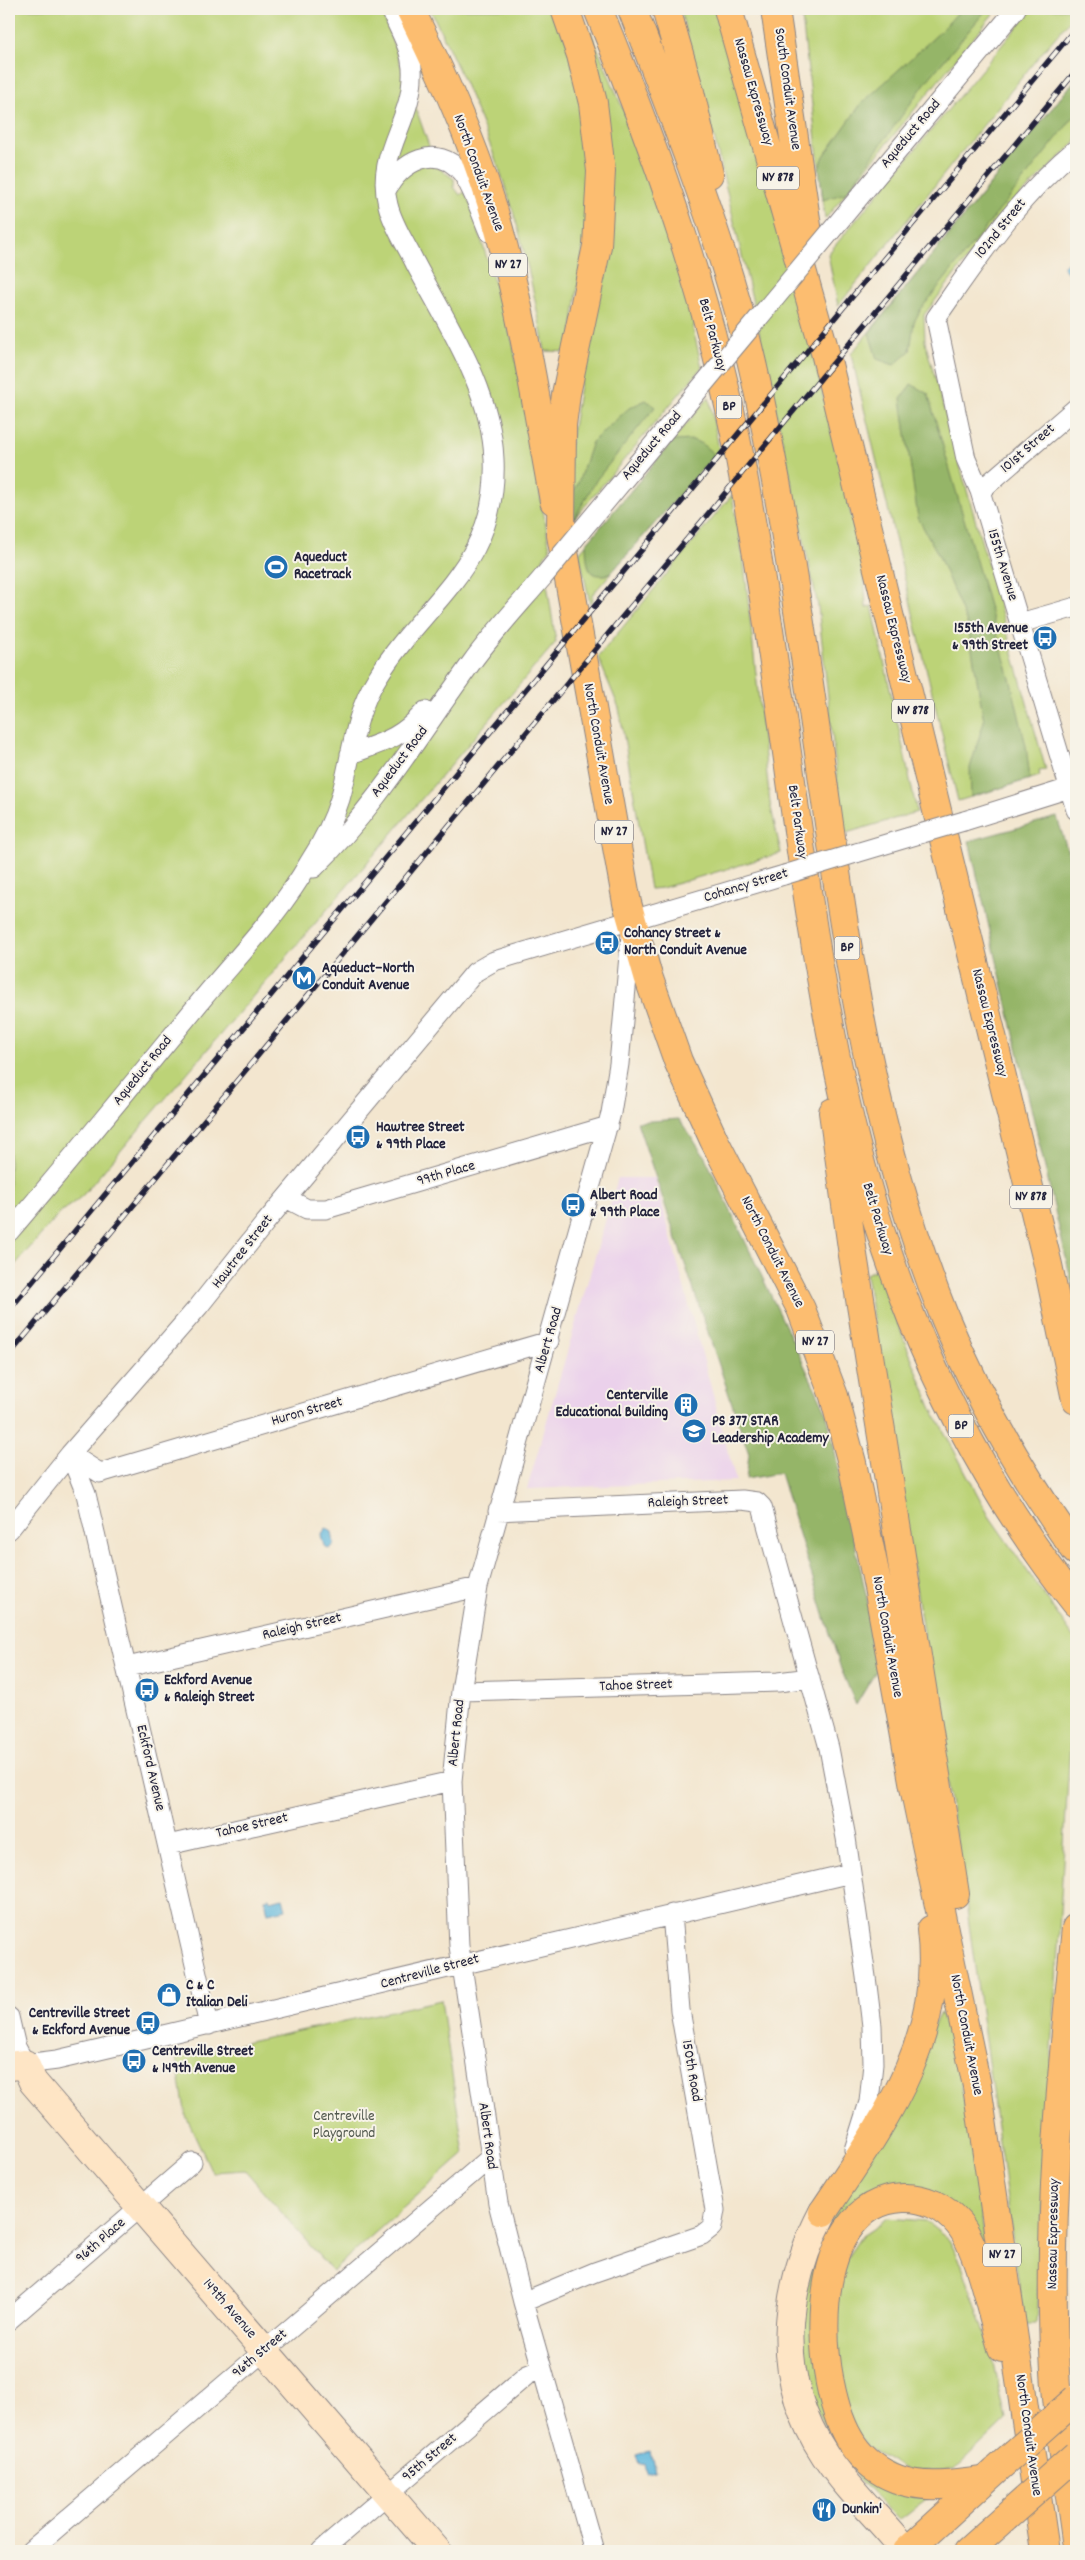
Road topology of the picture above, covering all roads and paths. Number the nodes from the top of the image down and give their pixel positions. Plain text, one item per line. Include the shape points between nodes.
1 (391, 9) edge
2 (410, 9) edge
3 (565, 9) edge
4 (598, 9) edge
5 (632, 9) edge
6 (666, 9) edge
7 (728, 9) edge
8 (775, 9) edge
9 (1016, 9) edge
10 (1076, 149) edge
11 (386, 191) junction
12 (728, 276) junction
13 (515, 288) junction
14 (936, 318) joint
15 (824, 348) junction
16 (1076, 408) edge
17 (980, 491) junction
18 (571, 533) junction
19 (1076, 607) edge
20 (1020, 623) junction
21 (472, 661) junction
22 (350, 754) junction
23 (1073, 788) edge
24 (1076, 810) edge
25 (295, 887) junction
26 (631, 920) junction
27 (475, 972) joint
28 (821, 988) junction
29 (608, 1126) junction
30 (286, 1198) junction
31 (908, 1212) junction
32 (9, 1232) edge
33 (549, 1341) junction
34 (1076, 1400) edge
35 (70, 1454) junction
36 (498, 1511) junction
37 (1076, 1522) edge
38 (9, 1530) edge
39 (1076, 1551) edge
40 (478, 1587) junction
41 (1076, 1603) edge
42 (127, 1667) junction
43 (810, 1678) junction
44 (462, 1691) junction
45 (452, 1781) junction
46 (916, 1792) junction
47 (168, 1845) junction
48 (851, 1873) junction
49 (672, 1914) junction
50 (1076, 1928) edge
51 (463, 1964) junction
52 (9, 2016) edge
53 (209, 2025) junction
54 (17, 2065) edge
55 (977, 2086) junction
56 (490, 2158) junction
57 (192, 2162) dead end
58 (140, 2207) junction
59 (823, 2212) junction
60 (523, 2302) junction
61 (9, 2320) edge
62 (264, 2350) junction
63 (542, 2369) junction
64 (1076, 2399) edge
65 (1026, 2424) junction
66 (1076, 2454) edge
67 (990, 2475) junction
68 (387, 2494) junction
69 (1076, 2540) edge
70 (30, 2551) edge
71 (321, 2551) edge
72 (437, 2551) edge
73 (594, 2551) edge
74 (907, 2551) edge
75 (968, 2551) edge
76 (1045, 2551) edge

1 - 11 street, Aqueduct Road via 409,51 412,82 409,103 385,165
2 - 13 main road, North Conduit Avenue / NY 27 via 481,174
3 - 18 main road via 593,103 601,171 597,246 562,425
4 - 28 main road, Belt Parkway / BP via 659,168 698,285 719,361 758,558
5 - 12 main road, Belt Parkway / BP via 692,168
6 - 12 main road via 703,143
7 - 15 main road, Nassau Expressway / NY 878
8 - 15 main road, South Conduit Avenue
9 - 18 street, Aqueduct Road, bridge via 637,464
10 - 14 street, 102nd Street via 1003,222
11 - 13 street via 399,170 418,159 434,157 454,166 464,176
11 - 22 street, Aqueduct Road via 388,208 396,226 475,379 490,427 494,471 487,518 476,548 458,578 377,678 357,721
12 - 31 main road, Belt Parkway / BP via 752,362 780,504 859,1016 879,1111
13 - 18 main road, North Conduit Avenue / NY 27
14 - 17 street, 155th Avenue via 966,459
15 - 34 main road, Nassau Expressway / NY 878 via 1045,1256
16 - 17 street, 101st Street
17 - 20 street, 155th Avenue
18 - 21 street, Aqueduct Road, bridge via 543,577
18 - 26 main road, North Conduit Avenue / NY 27
19 - 20 street
20 - 23 street, 155th Avenue
21 - 22 street via 402,734
21 - 25 street, Aqueduct Road via 362,814
22 - 25 street, Aqueduct Road via 334,816
23 - 24 street, 155th Avenue
23 - 26 street, Cohancy Street, bridge
25 - 32 street, Aqueduct Road
26 - 27 street, Cohancy Street via 494,961
26 - 29 street, Albert Road via 619,1064
26 - 46 main road, North Conduit Avenue / NY 27 via 678,1061 714,1140 801,1309 834,1396 864,1512
27 - 30 street, Hawtree Street
28 - 41 main road, Belt Parkway / BP via 863,1170 911,1318 978,1458 1024,1532
28 - 55 main road via 835,1134 968,1976
29 - 30 street, 99th Place via 326,1209 307,1209
29 - 33 street, Albert Road
30 - 35 street, Hawtree Street via 199,1306
31 - 37 main road via 1006,1410
31 - 39 main road, Belt Parkway / BP via 934,1291 979,1394 1020,1467
33 - 35 street, Huron Street via 100,1473
33 - 36 street, Albert Road
35 - 38 street, Hawtree Street
35 - 42 street, Eckford Avenue via 86,1494
36 - 40 street, Albert Road
36 - 43 street, Raleigh Street via 732,1500 757,1502 765,1514
40 - 42 street, Raleigh Street
40 - 44 street, Albert Road
42 - 47 street, Eckford Avenue
43 - 44 street, Tahoe Street
43 - 48 street via 829,1748
44 - 45 street, Albert Road
45 - 47 street, Tahoe Street
45 - 51 street, Albert Road via 459,1946
46 - 55 main road, North Conduit Avenue / NY 27
46 - 59 main road via 933,1956 924,2024 915,2058 901,2088
47 - 53 street, Eckford Avenue
48 - 49 street, Centreville Street
48 - 59 street via 872,2026 873,2064 869,2102 857,2143
49 - 51 street, Centreville Street
49 - 60 street, 150th Road via 680,2010 714,2210 712,2227 702,2236 594,2272
50 - 69 main road, Nassau Expressway via 1056,2134 1052,2244 1055,2372
51 - 53 street, Centreville Street
51 - 56 street, Albert Road
52 - 54 street
53 - 54 street, Centreville Street via 57,2060
54 - 58 street, 149th Avenue
55 - 65 main road, North Conduit Avenue / NY 27
56 - 60 street, Albert Road
56 - 62 street, 96th Street
57 - 58 street, 96th Place
58 - 61 street, 96th Place
58 - 62 street, 149th Avenue
59 - 74 street via 801,2260 792,2293 789,2342 796,2389 808,2424 825,2454
60 - 63 street, Albert Road
62 - 68 street, 149th Avenue
62 - 70 street, 96th Street
63 - 68 street, 95th Street via 527,2375
63 - 73 street, Albert Road
64 - 67 main road, bridge
65 - 67 main road via 972,2247 958,2222 941,2208 910,2198 890,2199 865,2210 846,2230 839,2244 826,2304 828,2373 843,2427 860,2454 896,2479 926,2486
65 - 76 main road, North Conduit Avenue / NY 27
66 - 75 main road, bridge
67 - 74 main road
68 - 71 street, 95th Street
68 - 72 street, 149th Avenue

